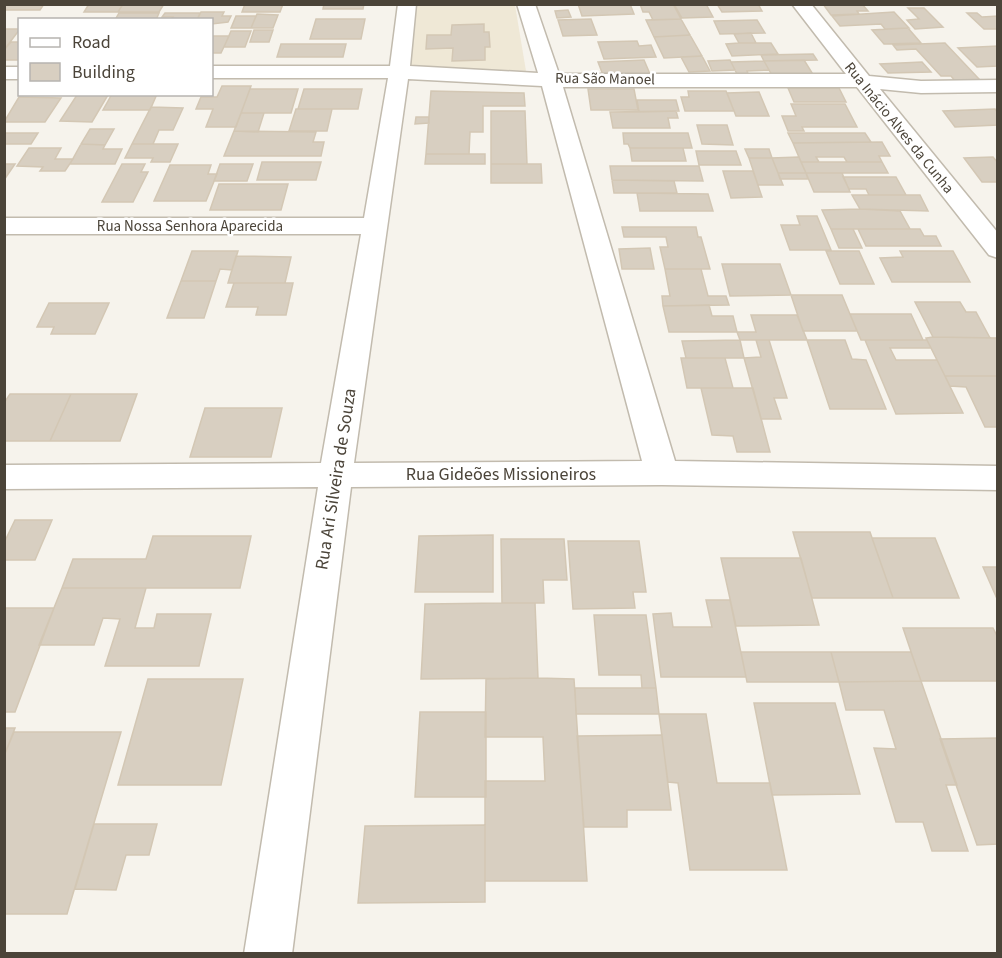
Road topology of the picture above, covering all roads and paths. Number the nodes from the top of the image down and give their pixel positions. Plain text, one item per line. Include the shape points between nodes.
1 (407, 4) edge
2 (526, 4) edge
3 (801, 4) edge
4 (213, 72) edge
5 (399, 72) junction
6 (549, 78) junction
7 (862, 82) junction
8 (998, 86) edge
9 (4, 226) edge
10 (375, 226) junction
11 (998, 250) edge
12 (662, 473) junction
13 (336, 474) junction
14 (4, 477) edge
15 (998, 477) edge
16 (268, 954) edge

1 - 5 street, Rua Ari Silveira de Souza
2 - 6 street
3 - 7 street, Rua Inácio Alves da Cunha
4 - 5 street, Rua São Manoel
5 - 6 street, Rua São Manoel
5 - 10 street, Rua Ari Silveira de Souza
6 - 7 street, Rua São Manoel
6 - 12 street
7 - 8 street, Rua São Manoel via 921,87
7 - 11 street, Rua Inácio Alves da Cunha
9 - 10 street, Rua Nossa Senhora Aparecida
10 - 13 street, Rua Ari Silveira de Souza
12 - 13 street, Rua Gideões Missioneiros
12 - 15 street, Rua Gideões Missioneiros
13 - 14 street, Rua Gideões Missioneiros
13 - 16 street, Rua Ari Silveira de Souza

